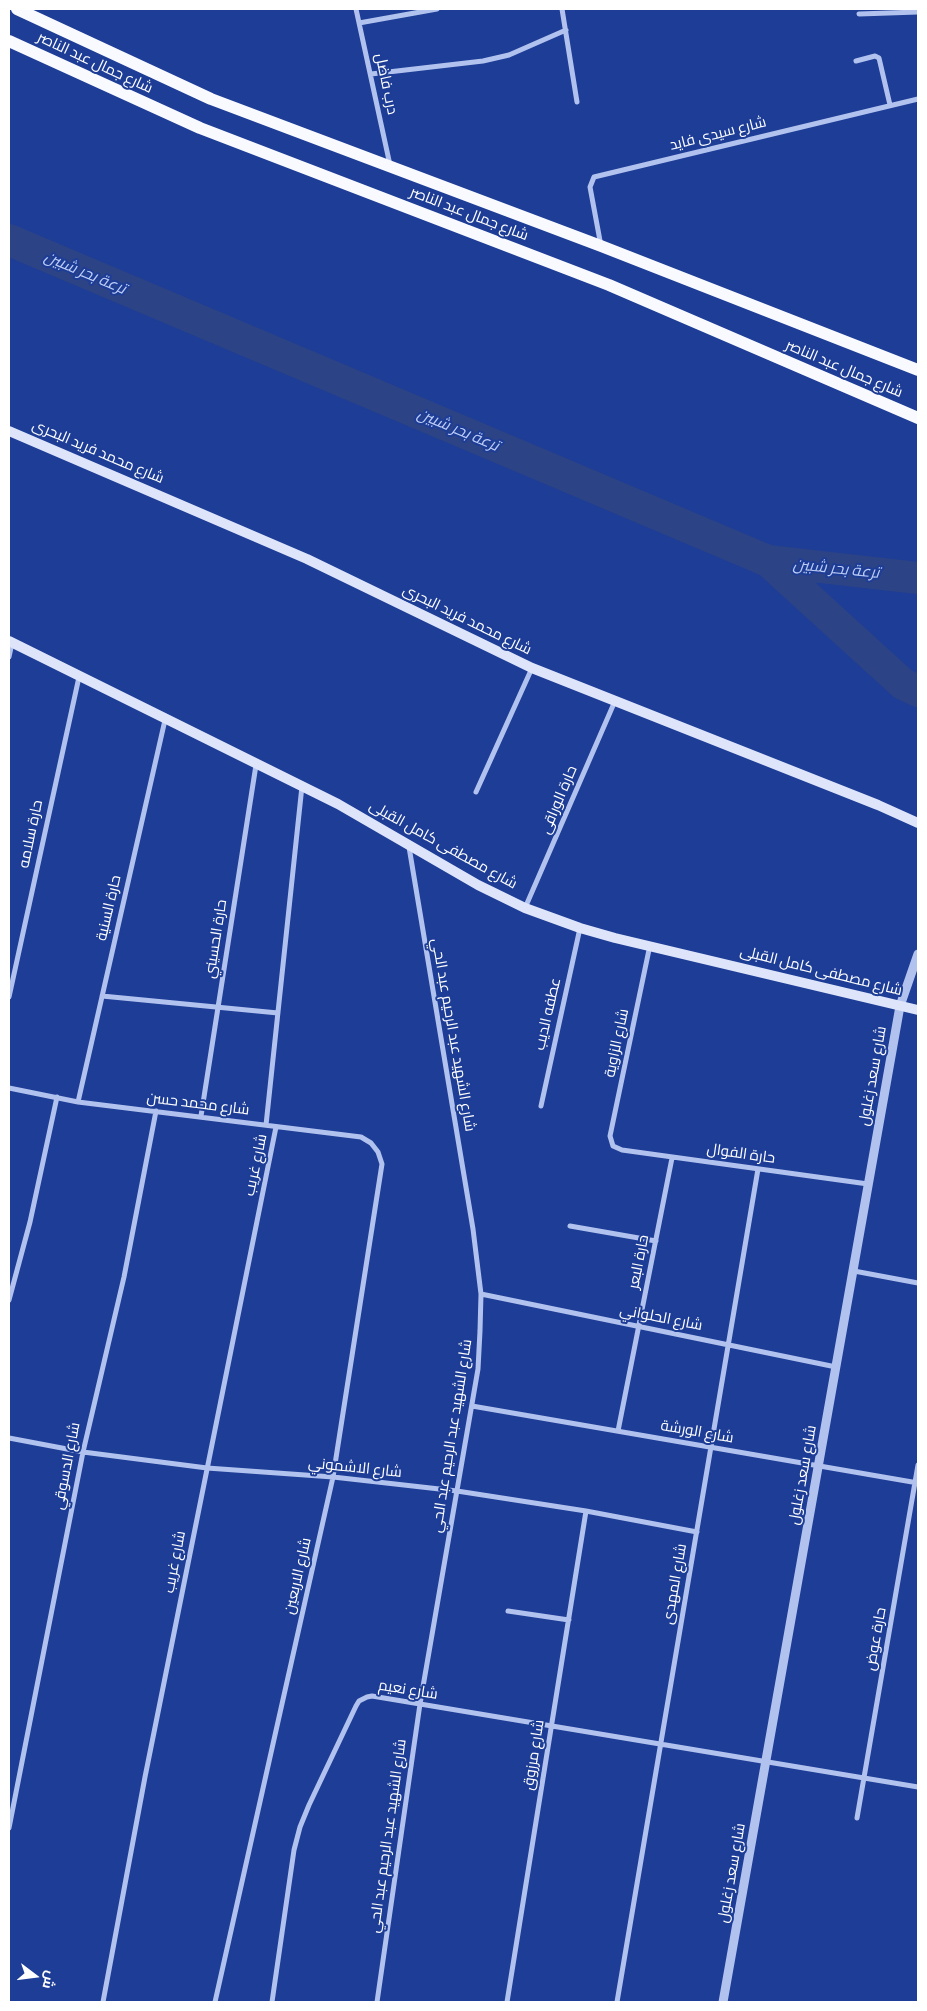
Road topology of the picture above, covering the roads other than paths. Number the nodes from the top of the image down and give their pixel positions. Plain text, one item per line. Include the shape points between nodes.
1 (356, 9) edge
2 (437, 9) edge
3 (562, 9) edge
4 (21, 10) edge
5 (915, 11) edge
6 (859, 14) dead end
7 (360, 23) junction
8 (566, 30) junction
9 (9, 41) edge
10 (856, 60) dead end
11 (371, 74) junction
12 (918, 98) edge
13 (577, 102) dead end
14 (890, 105) junction
15 (390, 165) junction
16 (601, 246) junction
17 (918, 370) edge
18 (918, 418) edge
19 (9, 431) edge
20 (10, 642) edge
21 (9, 657) edge
22 (532, 668) junction
23 (79, 677) junction
24 (615, 702) junction
25 (165, 720) junction
26 (256, 765) junction
27 (302, 786) junction
28 (476, 792) dead end
29 (918, 823) edge
30 (408, 844) junction
31 (526, 908) junction
32 (580, 928) junction
33 (650, 945) junction
34 (918, 954) edge
35 (102, 996) junction
36 (9, 997) edge
37 (900, 1006) junction
38 (218, 1007) junction
39 (918, 1010) edge
40 (278, 1013) junction
41 (9, 1088) edge
42 (57, 1097) junction
43 (78, 1102) junction
44 (541, 1106) dead end
45 (156, 1111) junction
46 (201, 1116) junction
47 (266, 1125) junction
48 (276, 1127) junction
49 (612, 1146) joint
50 (378, 1152) joint
51 (672, 1158) junction
52 (758, 1170) junction
53 (868, 1184) junction
54 (570, 1226) dead end
55 (656, 1242) junction
56 (854, 1271) junction
57 (918, 1283) edge
58 (480, 1294) junction
59 (9, 1300) edge
60 (639, 1327) junction
61 (729, 1344) junction
62 (836, 1367) junction
63 (472, 1406) junction
64 (618, 1431) junction
65 (9, 1438) edge
66 (712, 1447) junction
67 (82, 1452) junction
68 (819, 1465) junction
69 (918, 1465) edge
70 (206, 1468) junction
71 (333, 1477) junction
72 (917, 1482) edge
73 (457, 1492) junction
74 (586, 1511) junction
75 (697, 1532) junction
76 (508, 1612) dead end
77 (569, 1620) junction
78 (420, 1704) junction
79 (552, 1726) junction
80 (659, 1743) junction
81 (766, 1761) junction
82 (864, 1778) junction
83 (918, 1787) edge
84 (858, 1818) dead end
85 (9, 1828) edge
86 (103, 2002) edge
87 (215, 2002) edge
88 (272, 2002) edge
89 (377, 2002) edge
90 (507, 2002) edge
91 (617, 2002) edge
92 (723, 2002) edge

1 - 7 street, درب فاضل
2 - 7 street
3 - 8 street
4 - 15 main road, شارع جمال عبد الناصر via 211,99
5 - 6 street
7 - 11 street, درب فاضل
8 - 11 street via 510,55
8 - 13 street
9 - 18 main road, شارع جمال عبد الناصر via 200,128 609,286
10 - 14 street via 879,58
11 - 15 street, درب فاضل
12 - 14 street, شارع سيدى فايد
14 - 16 street, شارع سيدى فايد via 594,177 590,188
15 - 16 main road, شارع جمال عبد الناصر
16 - 17 main road, شارع جمال عبد الناصر
19 - 22 main road, شارع محمد فريد البحرى via 307,559
20 - 21 street
20 - 23 main road, شارع مصطفى كامل القبلى
22 - 24 main road, شارع محمد فريد البحرى
22 - 28 street
23 - 25 main road, شارع مصطفى كامل القبلى
23 - 36 street, حارة سلامه
24 - 29 main road, شارع محمد فريد البحرى
24 - 31 street, حارة الوراقى
25 - 26 main road, شارع مصطفى كامل القبلى
25 - 35 street, حارة السنية
26 - 27 main road, شارع مصطفى كامل القبلى
26 - 38 street, حارة الحسيني
27 - 30 main road, شارع مصطفى كامل القبلى
27 - 40 street, شارع غريب
30 - 31 main road, شارع مصطفى كامل القبلى via 478,885
30 - 58 street, شارع الشهيد عبد الرحيم عبد الحي via 473,1229
31 - 32 main road, شارع مصطفى كامل القبلى
32 - 33 main road, شارع مصطفى كامل القبلى
32 - 44 street, عطفه الديب
33 - 37 main road, شارع مصطفى كامل القبلى
33 - 49 street, شارع الزاوية via 610,1136
34 - 37 street, شارع سعد زغلول
35 - 38 street
35 - 43 street, حارة السنية
37 - 39 main road, شارع مصطفى كامل القبلى
37 - 53 street, شارع سعد زغلول
38 - 40 street
38 - 46 street, حارة الحسيني
40 - 47 street, شارع غريب
41 - 42 street, شارع محمد حسن
42 - 43 street, شارع محمد حسن
42 - 59 street
43 - 45 street, شارع محمد حسن
45 - 46 street, شارع محمد حسن
45 - 67 street, شارع الدسوقي via 124,1277
46 - 47 street, شارع محمد حسن
47 - 48 street, شارع محمد حسن
48 - 50 street, شارع محمد حسن via 361,1137
48 - 70 street, شارع غريب
49 - 51 street, حارة الفوال via 616,1150
50 - 71 street, شارع الاربعين via 381,1175
51 - 52 street, حارة الفوال
51 - 55 street, حارة البعر
52 - 53 street, حارة الفوال
52 - 61 street, شارع المهدى
53 - 56 street, شارع سعد زغلول
54 - 55 street
55 - 60 street, حارة البعر
56 - 57 street
56 - 62 street, شارع سعد زغلول
58 - 60 street, شارع الحلواني
58 - 63 street, شارع الشهيد عبد الرحيم عبد الحي via 478,1369
60 - 61 street, شارع الحلواني
60 - 64 street, حارة البعر
61 - 62 street, شارع الحلواني
61 - 66 street, شارع المهدى
62 - 68 street, شارع سعد زغلول
63 - 64 street, شارع الورشة
63 - 73 street, شارع الشهيد عبد الرحيم عبد الحي
64 - 66 street, شارع الورشة
65 - 67 street, شارع الاشموني
66 - 68 street, شارع الورشة
66 - 75 street, شارع المهدى
67 - 70 street, شارع الاشموني
67 - 85 street, شارع الدسوقي
68 - 72 street, شارع الورشة
68 - 81 street, شارع سعد زغلول
69 - 72 street, حارة عوض
70 - 71 street, شارع الاشموني
70 - 86 street, شارع غريب
71 - 73 street, شارع الاشموني
71 - 87 street, شارع الاربعين
72 - 82 street, حارة عوض
73 - 74 street, شارع الاشموني
73 - 78 street, شارع الشهيد عبد الرحيم عبد الحي
74 - 75 street, شارع الاشموني
74 - 77 street, شارع مرزوق
75 - 80 street, شارع المهدى
76 - 77 street
77 - 79 street, شارع مرزوق
78 - 79 street, شارع نعيم
78 - 88 street, شارع نعيم via 372,1696 363,1698 356,1706 300,1827
78 - 89 street, شارع الشهيد عبد الرحيم عبد الحي
79 - 80 street, شارع نعيم
79 - 90 street, شارع مرزوق
80 - 81 street, شارع نعيم
80 - 91 street, شارع المهدى
81 - 82 street, شارع نعيم
81 - 92 street, شارع سعد زغلول
82 - 83 street, شارع نعيم
82 - 84 street, حارة عوض

